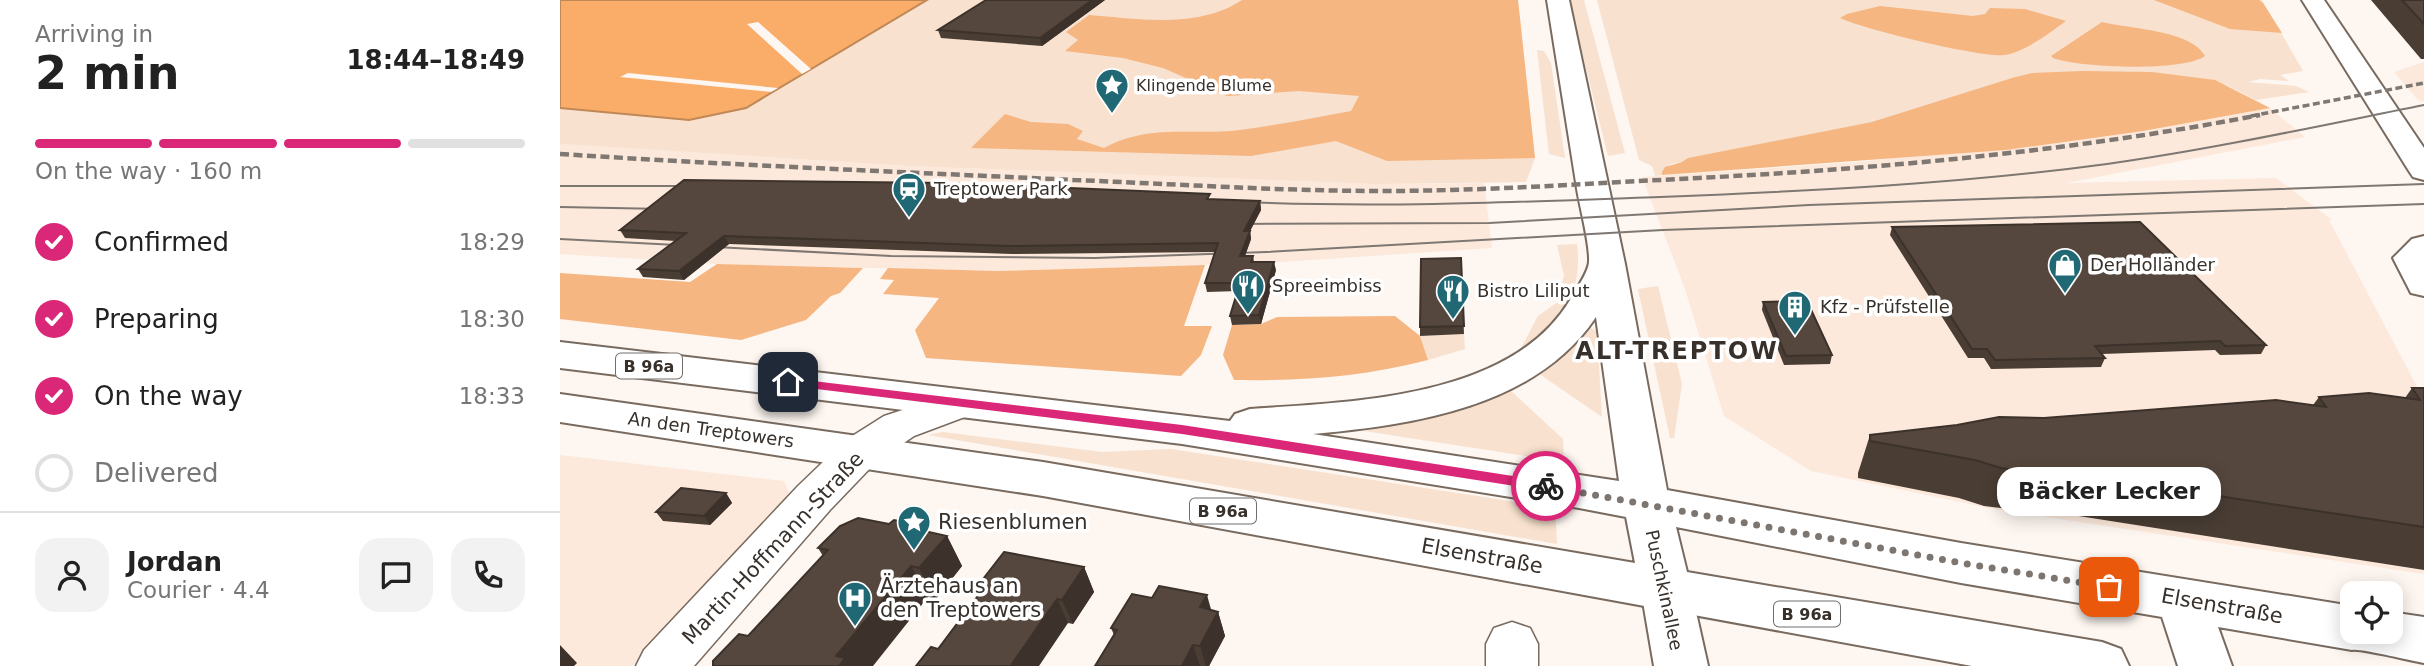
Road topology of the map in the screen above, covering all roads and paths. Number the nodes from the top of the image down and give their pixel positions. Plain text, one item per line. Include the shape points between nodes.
1 (1558, 0) edge
2 (2313, 0) edge
3 (2424, 171) edge
4 (2424, 246) edge
5 (1607, 264) junction
6 (2424, 285) edge
7 (560, 355) edge
8 (964, 403) junction
9 (560, 408) edge
10 (1182, 429) junction
11 (862, 451) junction
12 (1645, 503) junction
13 (1666, 590) junction
14 (2182, 599) junction
15 (2340, 626) edge
16 (2403, 636) edge
17 (2424, 640) edge
18 (662, 666) edge
19 (1681, 666) edge
20 (2102, 666) edge
21 (2205, 666) edge

1 - 5 main road, Puschkinallee
2 - 3 main road
4 - 6 main road via 2410,258
5 - 10 main road, Elsenstraße / B 96a via 1580,313 1558,340 1506,373 1441,399 1342,418
5 - 12 main road, Puschkinallee
7 - 8 main road, B 96a
8 - 10 main road, Elsenstraße / B 96a
8 - 11 street, Martin-Hoffmann-Straße via 899,426
9 - 11 main road, An den Treptowers / B 96a
10 - 12 main road, Elsenstraße
11 - 13 main road, Elsenstraße / B 96a
11 - 18 street, Martin-Hoffmann-Straße
12 - 13 main road, Puschkinallee
12 - 14 main road, Elsenstraße
13 - 19 main road, Puschkinallee
13 - 20 main road, Elsenstraße / B 96a
14 - 15 main road, Elsenstraße
14 - 21 main road
16 - 17 main road

